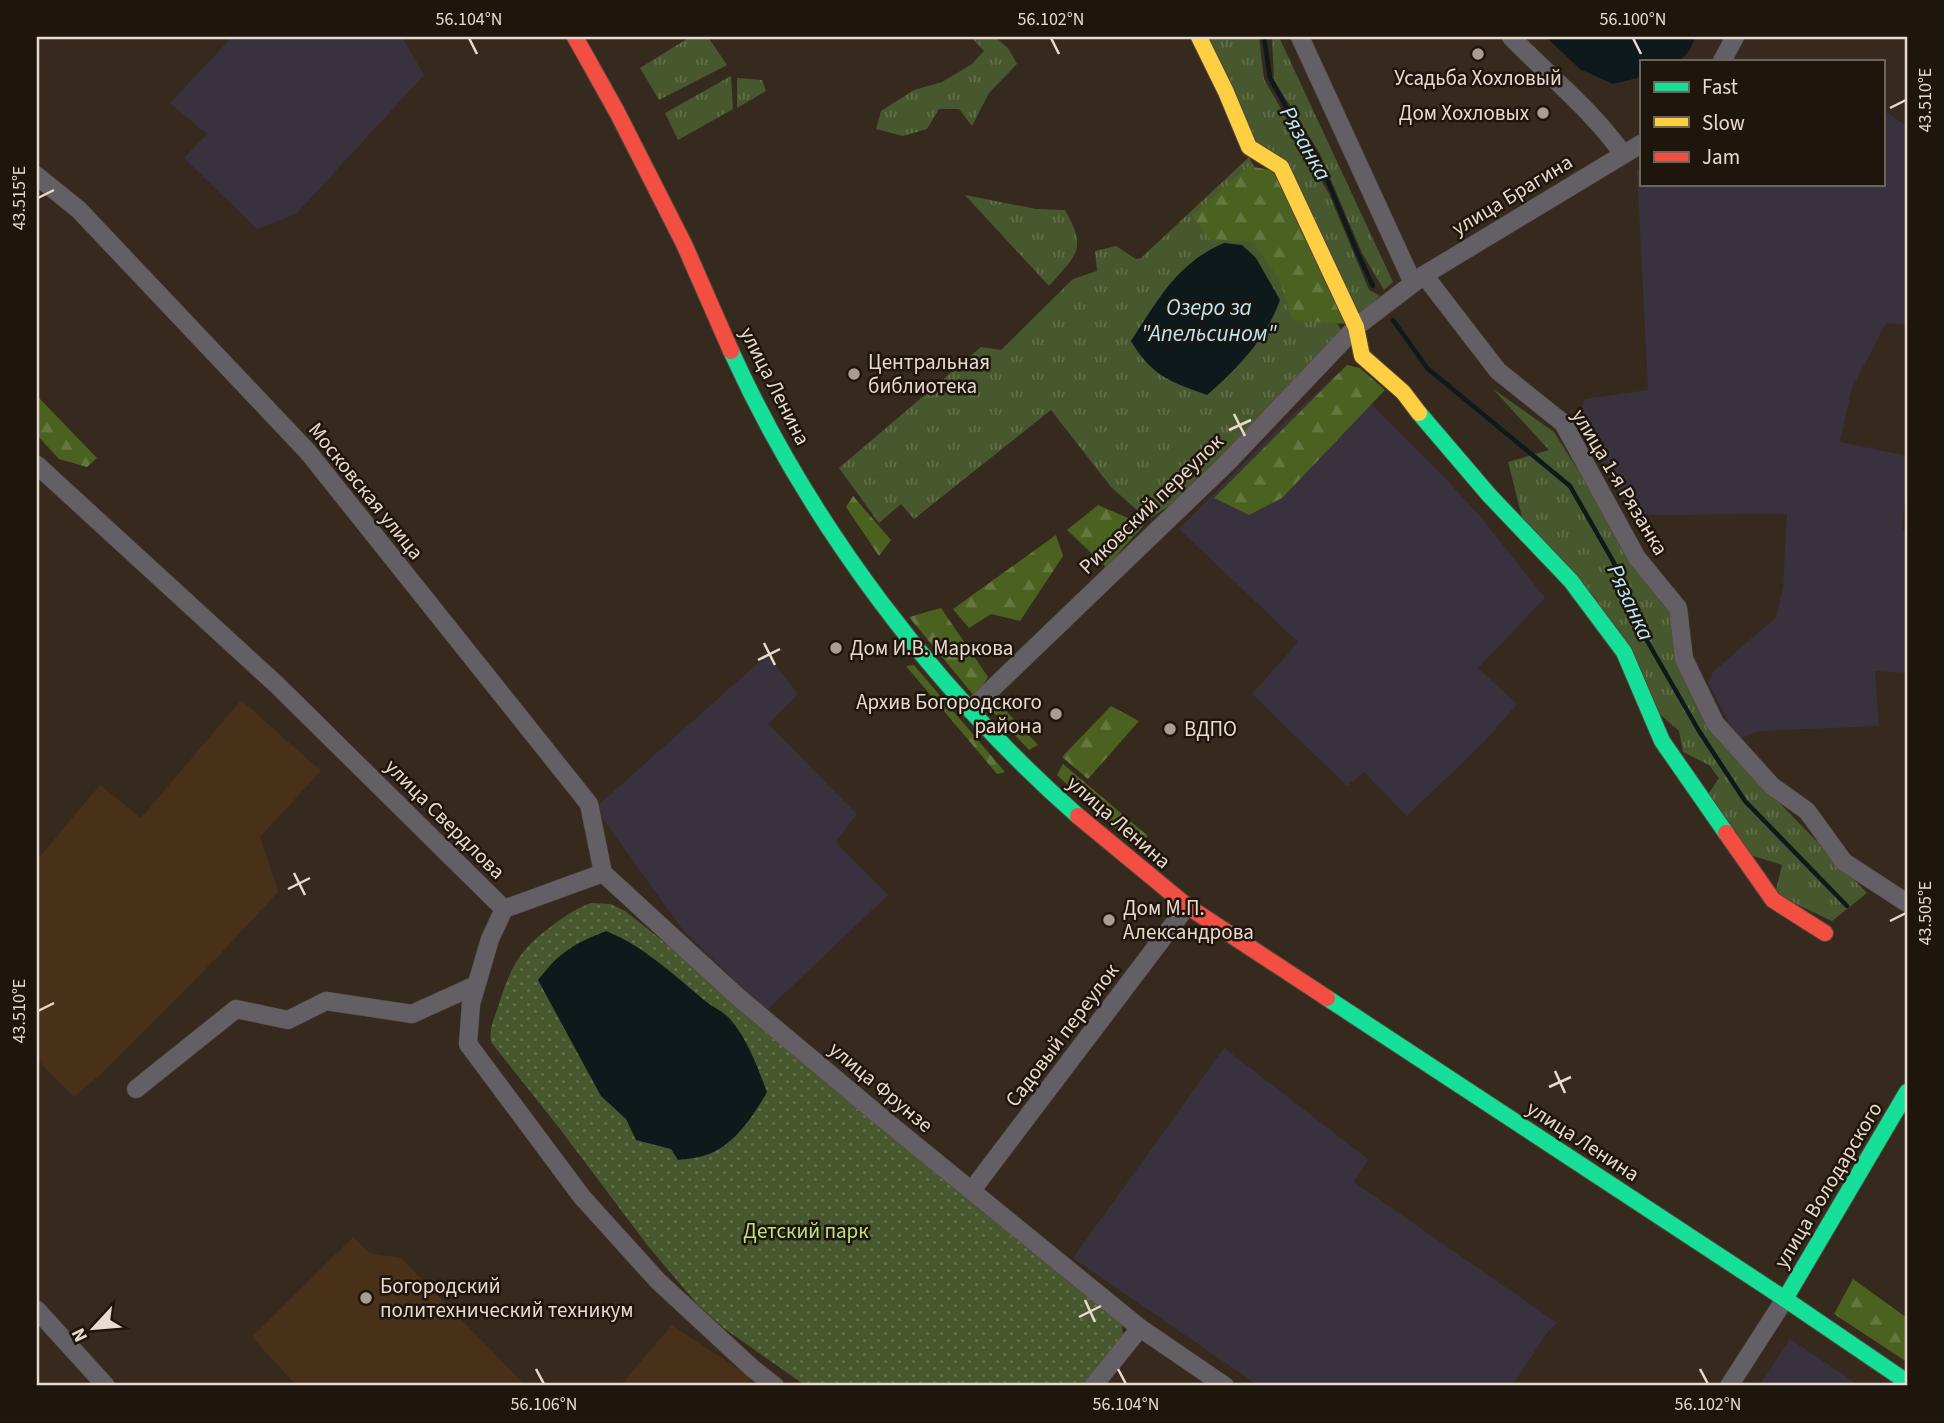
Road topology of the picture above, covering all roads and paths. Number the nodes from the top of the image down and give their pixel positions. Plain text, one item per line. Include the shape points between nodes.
1 (575, 37) edge
2 (1199, 37) edge
3 (1300, 37) edge
4 (1511, 37) edge
5 (1735, 37) edge
6 (1723, 60) edge
7 (1640, 145) edge
8 (1623, 154) junction
9 (37, 176) edge
10 (1419, 279) junction
11 (1356, 327) junction
12 (37, 465) edge
13 (970, 710) junction
14 (603, 873) junction
15 (1907, 903) edge
16 (1186, 906) junction
17 (504, 909) junction
18 (1825, 933) dead end
19 (476, 985) junction
20 (136, 1089) dead end
21 (1907, 1092) edge
22 (972, 1190) junction
23 (1785, 1299) junction
24 (37, 1310) edge
25 (1140, 1328) junction
26 (1907, 1382) edge
27 (106, 1386) edge
28 (775, 1386) edge
29 (1093, 1386) edge
30 (1225, 1386) edge
31 (1729, 1386) edge

1 - 13 main road, улица Ленина via 687,249 756,402 805,488 914,643
2 - 11 main road via 1250,147 1281,167
3 - 10 street, улица 1-я Рязанка
4 - 8 street via 1583,105
5 - 6 street
7 - 8 street, улица Брагина
8 - 10 street, улица Брагина
9 - 14 street, Московская улица via 79,210 308,452 589,804
10 - 11 street, Риковский переулок
10 - 15 street, улица 1-я Рязанка via 1498,371 1563,423 1637,558 1678,608 1684,659 1715,723 1772,786 1807,811 1844,862
11 - 13 street, Риковский переулок via 1227,463
11 - 18 main road via 1362,356 1403,392 1480,485 1571,581 1624,652 1661,741 1773,900
12 - 17 street, улица Свердлова via 277,685
13 - 16 main road, улица Ленина via 1132,864
14 - 17 street
14 - 22 street, улица Фрунзе via 738,997
16 - 22 street, Садовый переулок
16 - 23 main road, улица Ленина
17 - 19 street, улица Свердлова
19 - 20 street via 412,1014 326,1001 288,1020 236,1009
19 - 28 street, улица Свердлова via 468,1044 582,1198 657,1281
21 - 23 main road, улица Володарского
22 - 25 street, улица Фрунзе
23 - 26 main road, улица Ленина
23 - 31 street
24 - 27 street
25 - 29 street
25 - 30 street, улица Фрунзе

